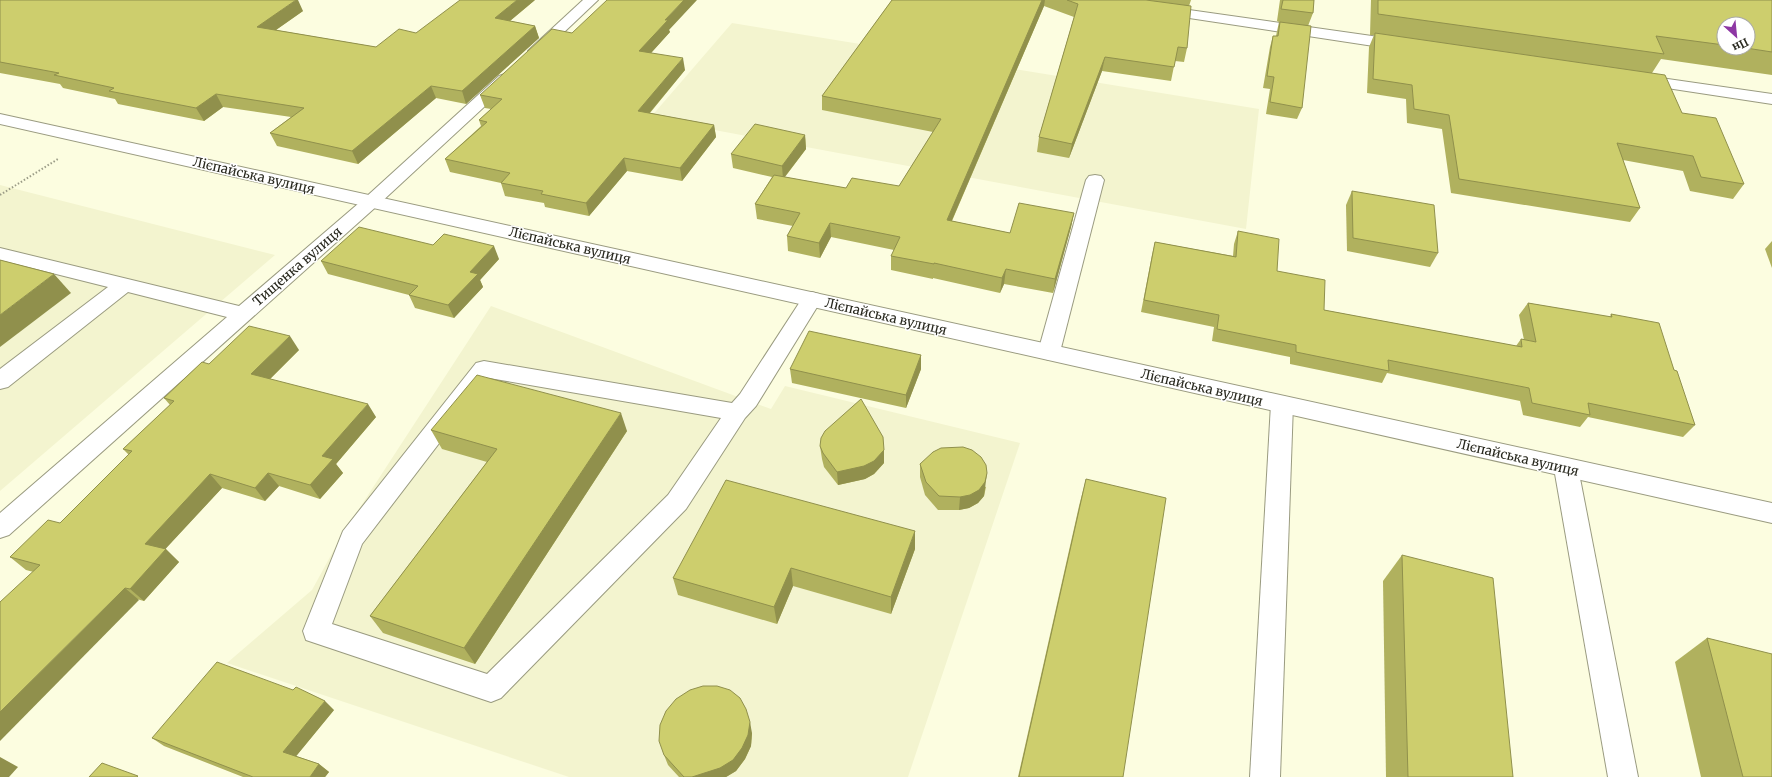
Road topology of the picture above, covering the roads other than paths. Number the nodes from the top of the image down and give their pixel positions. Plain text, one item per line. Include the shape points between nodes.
1 (591, 0) edge
2 (1144, 8) edge
3 (1411, 46) edge
4 (1623, 77) edge
5 (1772, 99) edge
6 (0, 119) edge
7 (1095, 180) dead end
8 (372, 201) junction
9 (0, 254) edge
10 (124, 285) junction
11 (812, 299) junction
12 (243, 314) junction
13 (1048, 352) junction
14 (0, 381) edge
15 (1282, 404) junction
16 (737, 412) junction
17 (1566, 468) junction
18 (1772, 513) edge
19 (0, 528) edge
20 (1265, 777) edge
21 (1623, 777) edge

1 - 8 main road, Тищенка вулиця
2 - 3 main road
4 - 5 main road
6 - 8 main road, Лієпайська вулиця
7 - 13 main road
8 - 11 main road, Лієпайська вулиця
8 - 12 main road, Тищенка вулиця
9 - 10 main road
10 - 12 main road
10 - 14 main road
11 - 13 main road, Лієпайська вулиця
11 - 16 main road via 748,400
12 - 19 main road, Тищенка вулиця
13 - 15 main road, Лієпайська вулиця
15 - 17 main road, Лієпайська вулиця
15 - 20 main road
16 - 16 main road via 677,502 491,689 316,630 352,539 484,369
17 - 18 main road, Лієпайська вулиця
17 - 21 main road

